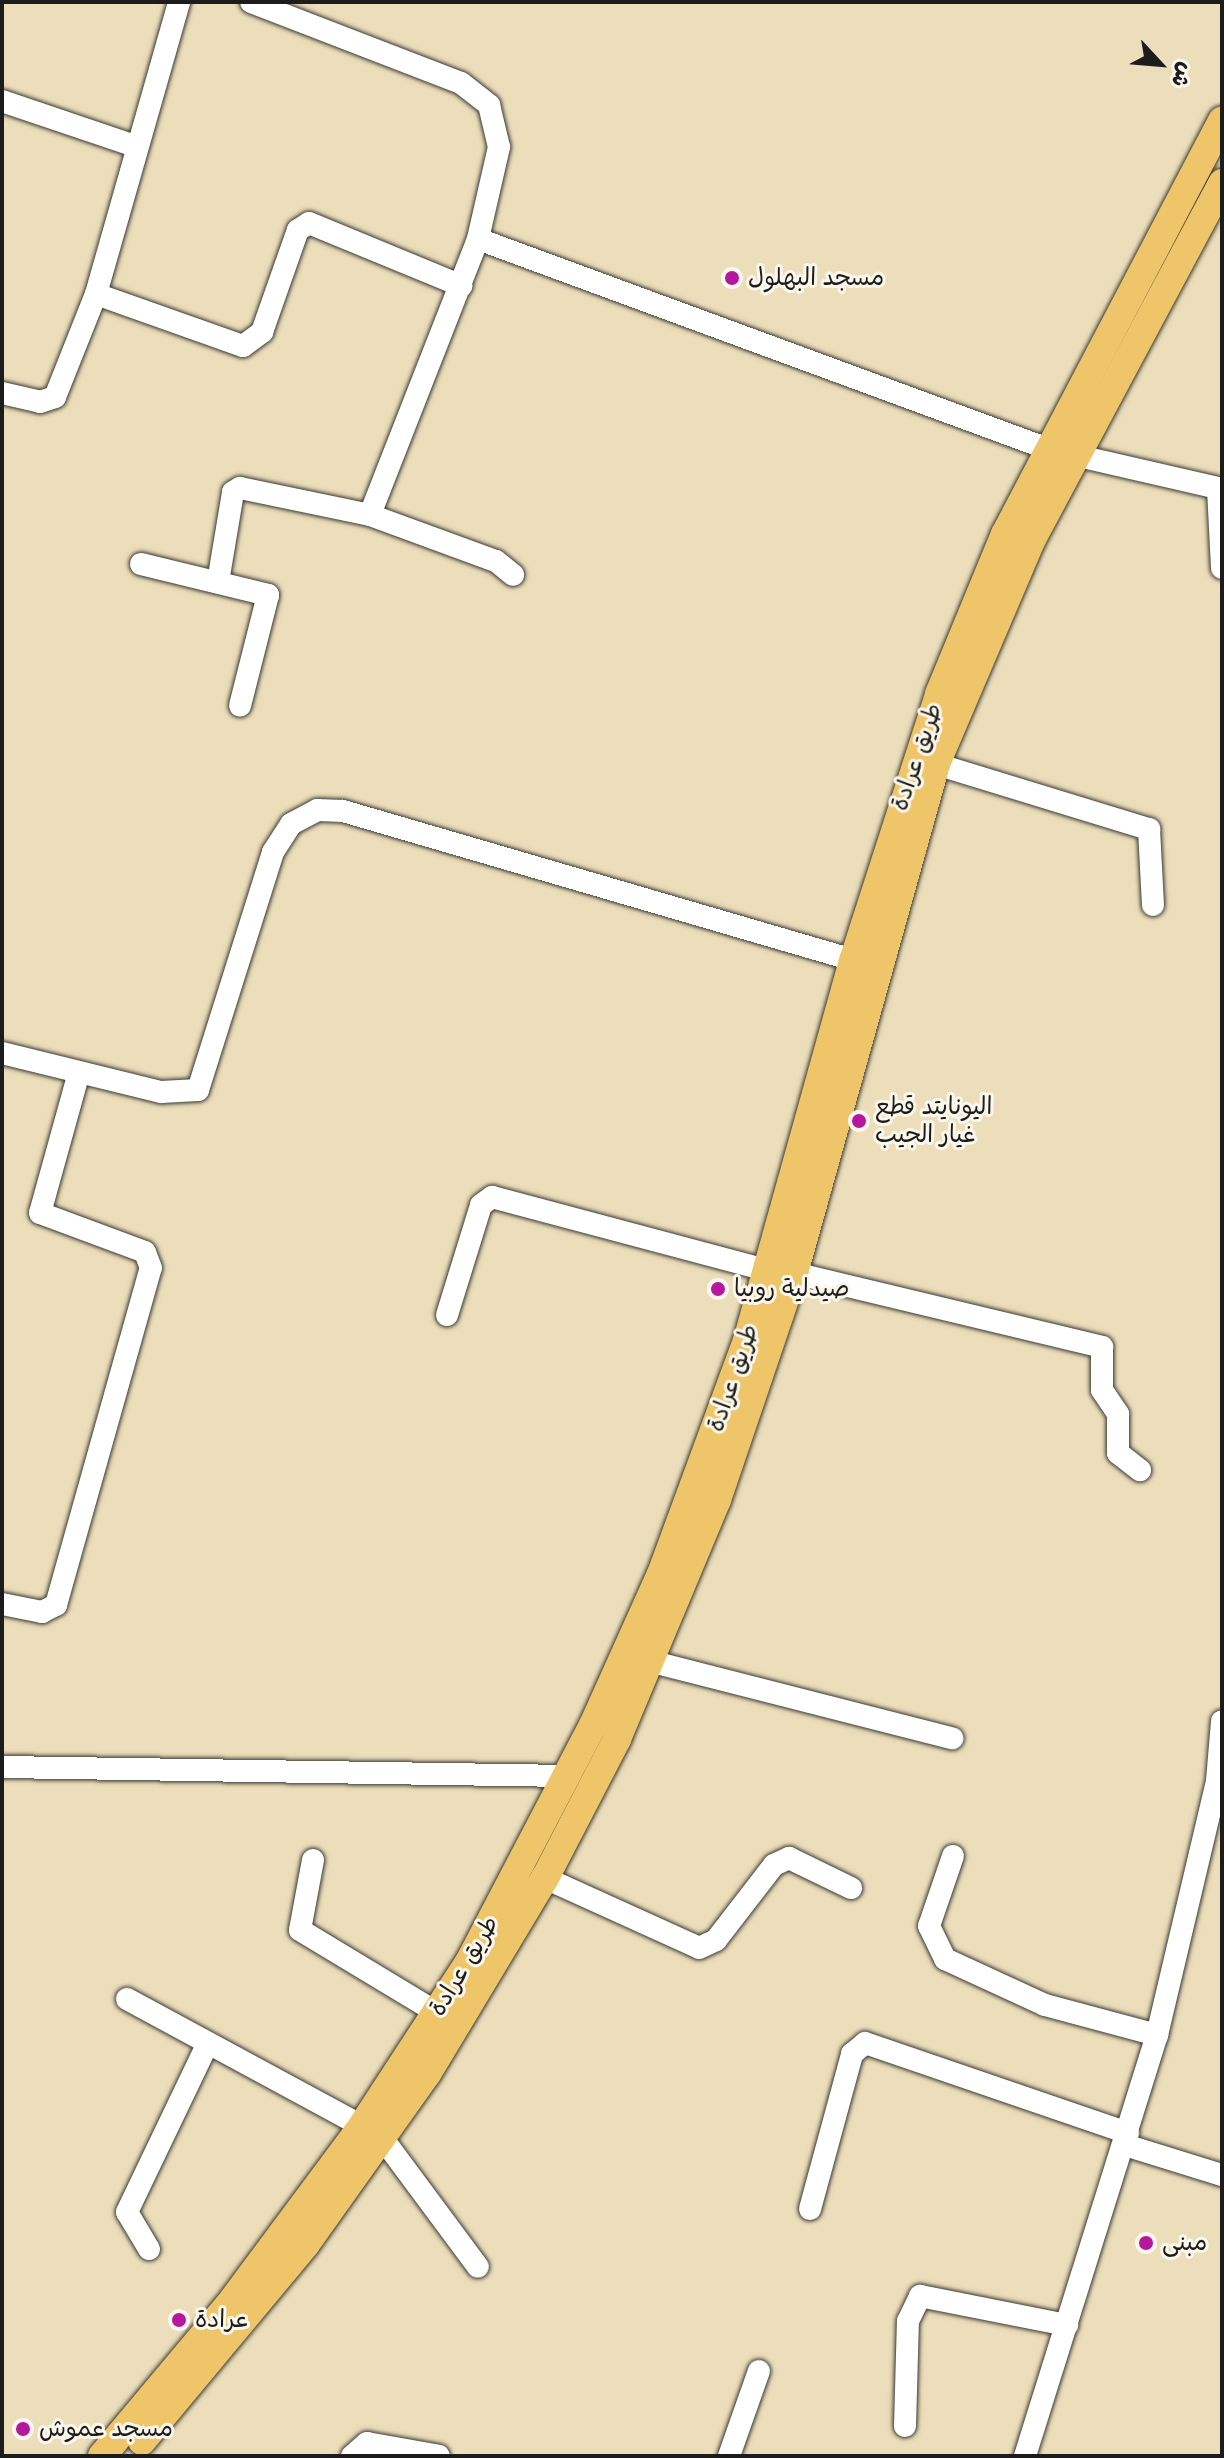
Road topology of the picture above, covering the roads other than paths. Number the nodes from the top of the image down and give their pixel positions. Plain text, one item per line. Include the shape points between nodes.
1 (179, 2) edge
2 (251, 2) edge
3 (2, 101) edge
4 (1222, 121) edge
5 (135, 146) junction
6 (1222, 183) edge
7 (478, 239) junction
8 (462, 286) junction
9 (96, 294) junction
10 (2, 393) edge
11 (1062, 452) junction
12 (1220, 489) edge
13 (370, 515) junction
14 (141, 564) dead end
15 (1222, 568) edge
16 (513, 575) dead end
17 (218, 582) junction
18 (240, 706) dead end
19 (936, 764) junction
20 (1153, 905) dead end
21 (867, 964) junction
22 (2, 1053) edge
23 (78, 1076) junction
24 (780, 1271) junction
25 (447, 1315) dead end
26 (1140, 1470) dead end
27 (2, 1604) edge
28 (653, 1662) junction
29 (1222, 1721) edge
30 (952, 1738) dead end
31 (2, 1767) edge
32 (568, 1776) junction
33 (1220, 1782) edge
34 (953, 1856) dead end
35 (313, 1860) dead end
36 (545, 1878) junction
37 (851, 1888) dead end
38 (127, 1999) dead end
39 (436, 2012) junction
40 (1157, 2035) junction
41 (208, 2043) junction
42 (373, 2132) junction
43 (1127, 2139) junction
44 (1222, 2175) edge
45 (810, 2209) dead end
46 (149, 2249) dead end
47 (478, 2267) dead end
48 (1067, 2325) junction
49 (759, 2371) dead end
50 (905, 2426) dead end
51 (102, 2456) edge
52 (128, 2456) edge
53 (352, 2456) edge
54 (439, 2456) edge
55 (729, 2456) edge
56 (1025, 2456) edge

1 - 5 street
2 - 7 street via 461,83 489,105 499,147
3 - 5 street
4 - 11 main road, طريق عرادة
5 - 9 street
6 - 11 main road, طريق عرادة
7 - 8 street
7 - 11 street
8 - 9 street via 309,223 298,230 262,332 243,346
8 - 13 street
9 - 10 street via 55,397 40,402
11 - 12 street
11 - 19 main road, طريق عرادة
11 - 21 main road, طريق عرادة via 934,707
12 - 15 street
13 - 16 street via 496,561
13 - 17 street via 240,488 233,492
14 - 17 street
17 - 18 street via 268,595
19 - 20 street via 1149,829
19 - 21 main road, طريق عرادة
21 - 23 street via 343,811 317,810 291,824 273,852 198,1090 185,1096
21 - 24 main road, طريق عرادة
22 - 23 street
23 - 27 street via 40,1213 145,1252 151,1268 60,1597 50,1611
24 - 25 street via 492,1197 481,1205
24 - 26 street via 1102,1347 1102,1390 1118,1414 1118,1453
24 - 28 main road, طريق عرادة
24 - 32 main road, طريق عرادة via 691,1498
28 - 30 street
28 - 36 main road, طريق عرادة
29 - 33 street
31 - 32 street
32 - 39 main road, طريق عرادة
33 - 40 street
34 - 40 street via 929,1926 945,1959 1045,2005
35 - 39 street via 300,1930
36 - 37 street via 699,1948 716,1940 774,1865 789,1858
36 - 42 main road, طريق عرادة
38 - 41 street
39 - 42 main road, طريق عرادة
40 - 43 street
41 - 42 street
41 - 46 street via 127,2212
42 - 47 street
42 - 51 main road, طريق عرادة
42 - 52 main road, طريق عرادة via 252,2312
43 - 44 street
43 - 45 street via 865,2043 852,2054
43 - 48 street
48 - 50 street via 920,2296 908,2321
48 - 56 street
49 - 55 street
53 - 54 street via 367,2443

